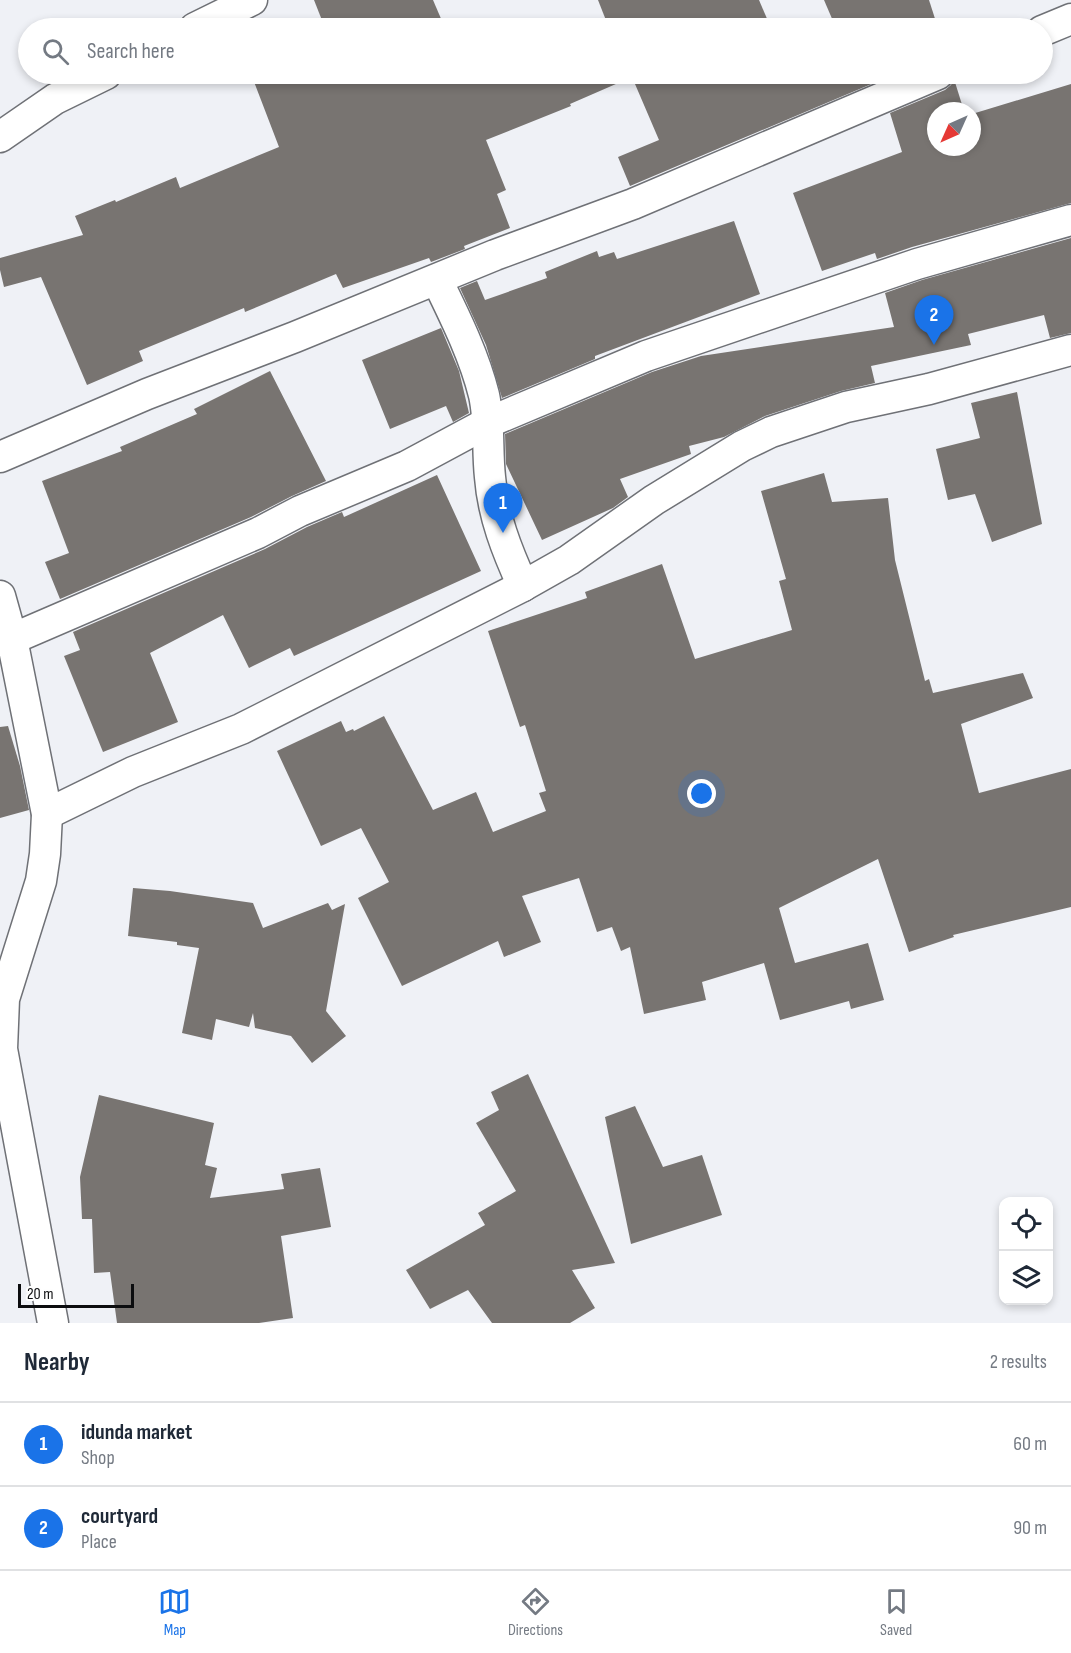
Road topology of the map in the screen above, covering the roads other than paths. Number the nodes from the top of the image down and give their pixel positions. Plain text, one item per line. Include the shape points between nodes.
1 (252, 0) edge
2 (215, 18) edge
3 (1071, 20) edge
4 (1053, 27) edge
5 (86, 84) edge
6 (915, 84) edge
7 (0, 137) edge
8 (1071, 220) edge
9 (437, 280) junction
10 (1071, 350) edge
11 (487, 423) junction
12 (0, 457) edge
13 (523, 586) junction
14 (0, 596) edge
15 (12, 639) junction
16 (47, 814) junction
17 (53, 1323) edge

1 - 2 street
3 - 4 street
5 - 7 street via 55,99
6 - 9 street via 633,204
8 - 11 street via 917,264 721,329
9 - 11 street via 477,370
9 - 12 street via 147,394
10 - 13 street via 846,407 771,432 654,500 569,560
11 - 13 street via 494,509
11 - 15 street via 375,481
13 - 16 street via 241,729 133,772
14 - 15 street
15 - 16 street
16 - 17 street via 41,881 4,999 2,1049

